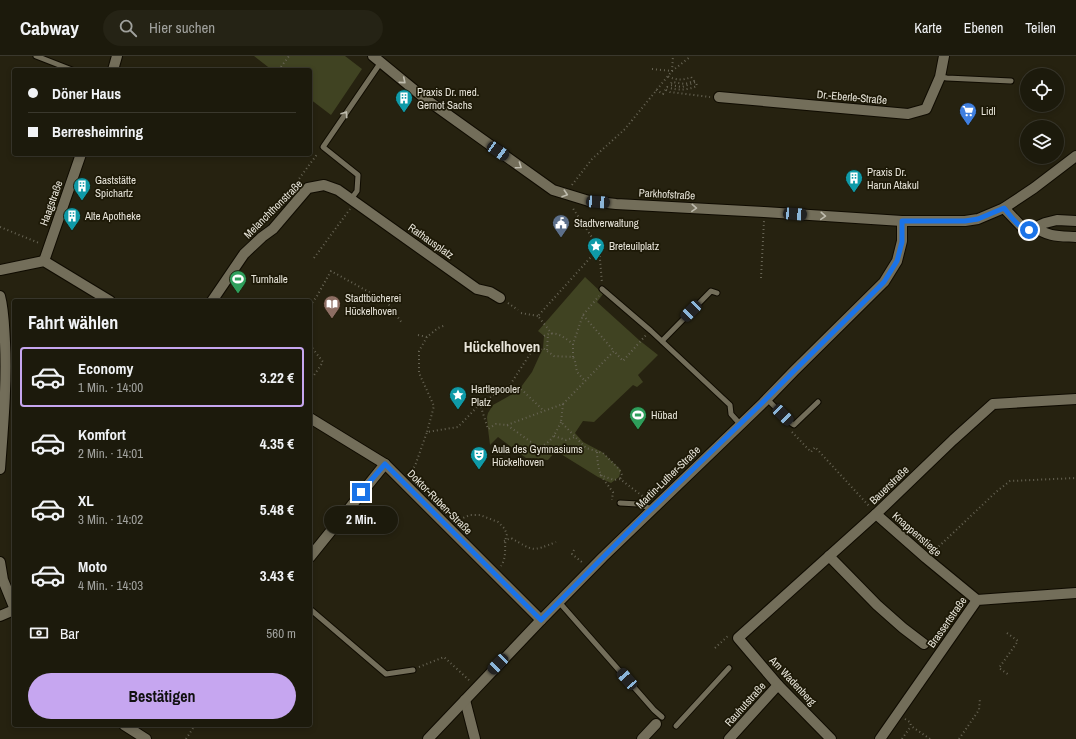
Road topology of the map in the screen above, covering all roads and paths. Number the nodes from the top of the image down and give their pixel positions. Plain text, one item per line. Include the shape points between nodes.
1 (36, 56) edge
2 (118, 56) edge
3 (289, 56) edge
4 (373, 56) edge
5 (673, 56) edge
6 (944, 56) edge
7 (690, 58) dead end
8 (383, 59) edge
9 (67, 68) edge
10 (114, 68) edge
11 (281, 68) dead end
12 (652, 69) dead end
13 (672, 70) junction
14 (667, 76) junction
15 (940, 77) junction
16 (1011, 81) dead end
17 (666, 90) junction
18 (719, 97) joint
19 (324, 146) junction
20 (80, 156) edge
21 (1076, 156) edge
22 (353, 200) junction
23 (282, 202) dead end
24 (1004, 208) junction
25 (764, 212) junction
26 (902, 221) junction
27 (1076, 221) edge
28 (0, 227) edge
29 (1036, 227) junction
30 (1076, 237) edge
31 (48, 247) junction
32 (599, 248) dead end
33 (314, 258) dead end
34 (44, 261) junction
35 (0, 270) edge
36 (761, 278) dead end
37 (603, 289) junction
38 (717, 293) dead end
39 (0, 296) edge
40 (500, 298) dead end
41 (107, 299) edge
42 (213, 299) edge
43 (312, 303) edge
44 (521, 313) dead end
45 (583, 315) junction
46 (538, 316) dead end
47 (402, 323) dead end
48 (446, 325) dead end
49 (651, 331) junction
50 (548, 334) junction
51 (418, 335) dead end
52 (544, 336) dead end
53 (427, 337) junction
54 (662, 341) junction
55 (573, 344) junction
56 (312, 348) edge
57 (547, 351) junction
58 (614, 351) junction
59 (573, 357) junction
60 (312, 378) edge
61 (585, 381) junction
62 (510, 385) junction
63 (766, 399) junction
64 (1076, 399) edge
65 (818, 402) dead end
66 (480, 404) junction
67 (563, 404) junction
68 (544, 411) junction
69 (312, 419) edge
70 (561, 422) junction
71 (740, 424) junction
72 (507, 425) junction
73 (789, 430) dead end
74 (427, 432) junction
75 (554, 436) junction
76 (575, 436) junction
77 (538, 447) junction
78 (597, 452) junction
79 (538, 462) dead end
80 (385, 464) junction
81 (0, 469) edge
82 (600, 475) junction
83 (1076, 478) edge
84 (620, 479) junction
85 (402, 481) junction
86 (612, 500) dead end
87 (620, 503) dead end
88 (654, 507) junction
89 (876, 514) junction
90 (448, 527) junction
91 (504, 541) junction
92 (556, 542) dead end
93 (312, 554) edge
94 (829, 556) junction
95 (926, 558) junction
96 (0, 562) edge
97 (496, 574) junction
98 (1076, 593) edge
99 (977, 600) junction
100 (559, 602) junction
101 (12, 604) edge
102 (12, 610) edge
103 (312, 611) edge
104 (0, 616) edge
105 (541, 620) junction
106 (1007, 632) dead end
107 (733, 637) junction
108 (924, 644) dead end
109 (715, 648) dead end
110 (728, 668) dead end
111 (413, 670) joint
112 (1008, 675) dead end
113 (778, 685) junction
114 (477, 687) junction
115 (980, 698) dead end
116 (465, 700) junction
117 (898, 714) junction
118 (659, 720) joint
119 (676, 726) dead end
120 (911, 726) junction
121 (125, 727) edge
122 (194, 727) edge
123 (131, 736) edge
124 (146, 739) edge
125 (186, 739) edge
126 (428, 739) edge
127 (475, 739) edge
128 (642, 739) edge
129 (729, 739) edge
130 (831, 739) edge
131 (880, 739) edge
132 (902, 739) edge
133 (930, 739) edge
134 (959, 739) edge

1 - 9 lane
2 - 10 street
3 - 11 path
4 - 8 street, Parkhofstraße
5 - 13 path
6 - 15 street, Dr.-Eberle-Straße
7 - 13 path
19 -> 8 lane
8 -> 25 street, Parkhofstraße via 424,98 553,190 589,201 616,204
12 - 13 path
13 - 14 path
14 - 17 path via 657,89 663,94
14 - 17 path via 676,80 691,77 694,81 685,84 672,82 670,85 682,87 696,82 697,86 681,90 668,87
15 - 16 lane
15 - 18 street, Dr.-Eberle-Straße via 926,109 908,114
17 - 18 path
19 - 22 lane via 358,175 357,191
19 - 23 path
20 - 31 street, Haagstraße
21 - 24 street, Parkhofstraße
22 - 33 path
22 - 40 street, Rathausplatz via 478,289
22 - 42 street, Melanchthonstraße via 332,187 324,185 308,188 273,229 244,254
24 - 26 street, Parkhofstraße via 978,219 965,221
24 - 29 street via 1024,229
25 -> 26 street, Parkhofstraße
25 - 36 path
26 - 63 street, Martin-Luther-Straße via 902,242 897,261 884,282
27 - 29 street via 1057,220
28 - 31 path
29 - 30 street via 1040,232 1049,235
31 - 34 street, Haagstraße
32 - 37 path
34 - 35 street
34 - 41 street
37 - 45 path
37 - 49 lane
38 - 54 lane via 711,291
39 - 81 street via 6,362
43 - 47 path via 331,271 388,302
44 - 46 path
45 - 55 path
45 - 58 path
48 - 53 path
49 - 54 lane
49 - 58 path via 623,361
50 - 52 path
50 - 55 path via 560,334
50 - 57 path
51 - 53 path
53 - 74 path via 419,351 419,373 434,406
54 - 71 lane via 730,405 731,414
55 - 59 path
56 - 60 path via 323,362
57 - 59 path via 554,356
57 - 62 path via 543,348 530,354
58 - 61 path
59 - 61 path via 577,372
61 - 67 path
62 - 66 path
62 - 68 path via 520,388
63 - 65 lane via 794,425
63 - 71 street, Martin-Luther-Straße
64 - 89 street, Bauerstraße via 993,404
66 - 72 path via 488,429 496,424
66 - 74 path via 458,427
67 - 68 path
67 - 70 path
68 - 72 path
69 - 80 street, Doktor-Ruben-Straße
70 - 75 path
70 - 76 path
71 - 88 street, Martin-Luther-Straße
72 - 77 path
73 - 89 path, Knappenstiege via 811,452 815,447
74 - 85 path via 413,470
75 - 76 path via 566,440
75 - 77 path
76 - 78 path via 586,448
77 - 79 path
78 - 82 path
78 - 84 path via 603,453 619,469 622,475
80 - 85 street, Doktor-Ruben-Straße
80 - 93 street via 351,500
82 - 84 path via 614,480
82 - 86 path via 613,492
83 - 95 path via 1010,481
84 - 88 path
85 - 90 street, Doktor-Ruben-Straße
87 - 88 lane
88 - 100 street, Martin-Luther-Straße
89 - 94 street, Bauerstraße
89 - 95 street, Knappenstiege
90 - 91 path via 470,515 480,515 501,525 507,534
90 - 97 street, Doktor-Ruben-Straße
91 - 92 path via 511,538 529,549 539,549
91 - 97 path via 504,563
94 - 107 street, Bauerstraße
94 - 108 street via 877,605
95 - 99 street, Knappenstiege
96 - 101 street via 3,580
97 - 105 street, Doktor-Ruben-Straße
98 - 99 street, Brassertstraße
99 - 117 street, Brassertstraße
100 - 105 street, Martin-Luther-Straße
100 - 118 lane via 654,710
102 - 104 street
103 - 111 lane via 386,674
105 - 114 street, Martin-Luther-Straße
106 - 112 path via 1018,641 999,668
107 - 109 path
107 - 113 street, Am Wadenberg
110 - 119 lane
111 - 114 path via 444,657
113 - 129 street, Rauhutstraße
113 - 130 street, Am Wadenberg
114 - 116 street, Martin-Luther-Straße
115 - 134 path via 979,710
116 - 126 street, Martin-Luther-Straße
116 - 127 street
117 - 120 path via 910,722
117 - 131 street, Brassertstraße
118 - 128 street
120 - 132 path
120 - 133 path
121 - 123 street
122 - 125 path
123 - 124 street

